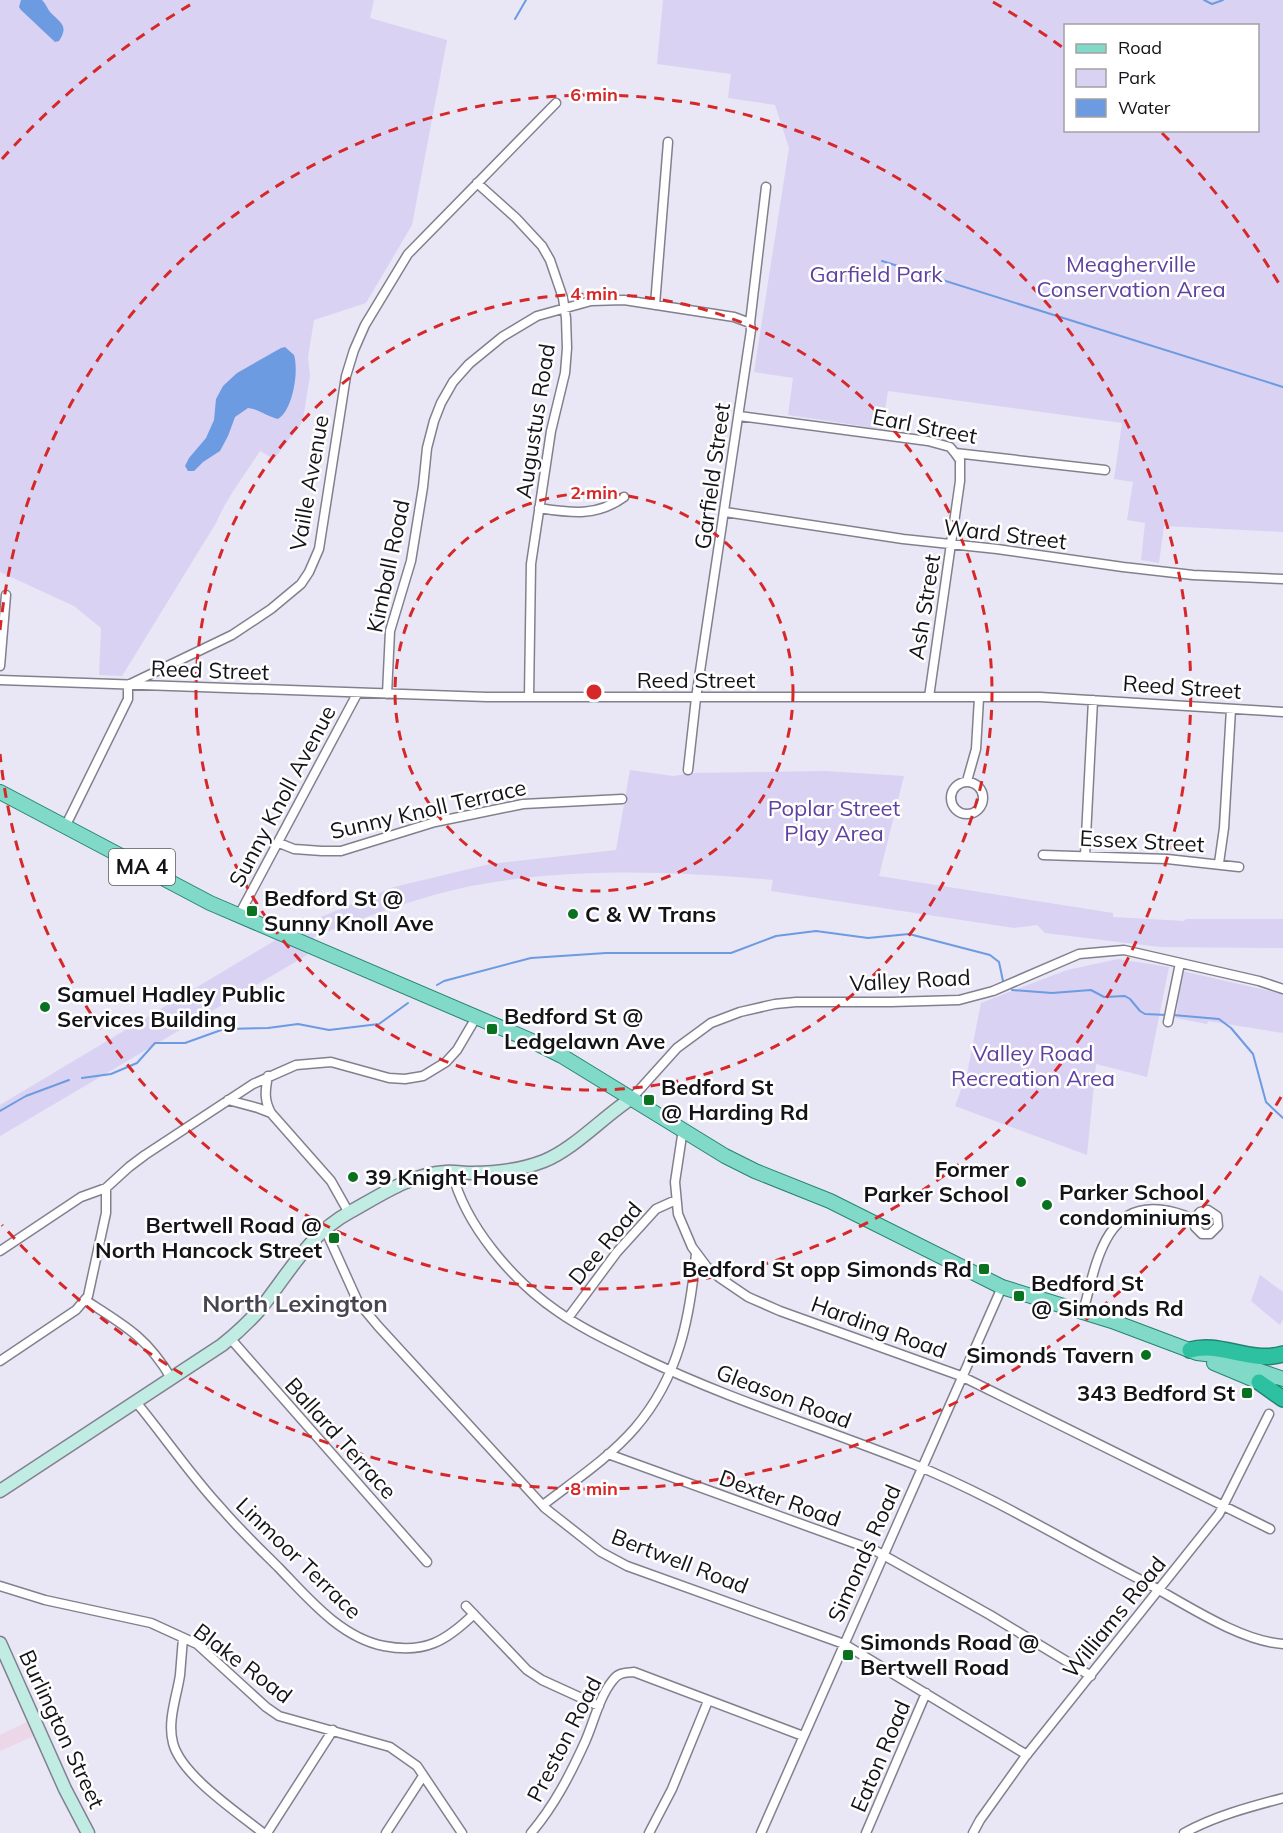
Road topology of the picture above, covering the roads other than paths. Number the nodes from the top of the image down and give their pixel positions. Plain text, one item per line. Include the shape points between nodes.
1 (556, 103) dead end
2 (668, 142) dead end
3 (477, 183) junction
4 (766, 187) dead end
5 (655, 305) junction
6 (564, 307) junction
7 (750, 322) junction
8 (739, 416) junction
9 (954, 453) junction
10 (1105, 470) dead end
11 (624, 496) dead end
12 (539, 508) junction
13 (724, 512) junction
14 (952, 545) junction
15 (1283, 579) edge
16 (6, 596) dead end
17 (0, 666) edge
18 (165, 668) junction
19 (0, 680) edge
20 (128, 686) junction
21 (170, 687) junction
22 (357, 694) junction
23 (387, 694) junction
24 (529, 697) junction
25 (929, 697) junction
26 (696, 698) junction
27 (979, 698) junction
28 (1093, 700) junction
29 (1230, 709) junction
30 (1283, 712) edge
31 (688, 770) dead end
32 (967, 781) dead end
33 (0, 792) edge
34 (622, 800) dead end
35 (65, 826) junction
36 (279, 843) junction
37 (1043, 855) dead end
38 (1085, 856) junction
39 (1219, 863) junction
40 (1239, 867) dead end
41 (239, 915) junction
42 (1180, 963) junction
43 (1283, 989) edge
44 (477, 1016) junction
45 (1168, 1022) dead end
46 (268, 1076) junction
47 (632, 1098) junction
48 (228, 1101) junction
49 (271, 1113) junction
50 (683, 1129) junction
51 (452, 1172) junction
52 (106, 1188) junction
53 (676, 1200) junction
54 (349, 1213) junction
55 (1194, 1219) dead end
56 (326, 1229) junction
57 (0, 1251) edge
58 (696, 1253) junction
59 (1002, 1287) junction
60 (85, 1300) junction
61 (1083, 1312) junction
62 (568, 1318) junction
63 (230, 1338) junction
64 (1194, 1351) junction
65 (1283, 1354) edge
66 (0, 1361) edge
67 (670, 1371) junction
68 (961, 1376) junction
69 (171, 1378) junction
70 (1283, 1379) edge
71 (1259, 1382) junction
72 (1283, 1391) edge
73 (1283, 1399) edge
74 (136, 1402) junction
75 (1269, 1414) dead end
76 (608, 1454) junction
77 (922, 1468) junction
78 (0, 1491) edge
79 (543, 1505) junction
80 (1224, 1506) junction
81 (1270, 1529) dead end
82 (883, 1556) junction
83 (427, 1562) dead end
84 (0, 1586) edge
85 (1159, 1590) junction
86 (466, 1606) dead end
87 (474, 1614) junction
88 (183, 1638) junction
89 (0, 1642) edge
90 (844, 1644) junction
91 (1283, 1644) edge
92 (1090, 1676) junction
93 (926, 1693) junction
94 (708, 1701) junction
95 (599, 1706) junction
96 (333, 1730) junction
97 (803, 1736) junction
98 (1027, 1755) junction
99 (423, 1776) junction
100 (1283, 1798) edge
101 (88, 1833) edge
102 (265, 1833) edge
103 (386, 1833) edge
104 (462, 1833) edge
105 (531, 1833) edge
106 (650, 1833) edge
107 (760, 1833) edge
108 (866, 1833) edge
109 (974, 1833) edge
110 (1184, 1833) edge

1 - 3 street, Vaille Avenue
2 - 5 street
3 - 6 street, Augustus Road via 542,246
3 - 18 street, Vaille Avenue via 408,254 379,299 354,350 342,394 319,549 309,572 292,592 250,624
4 - 7 street, Garfield Street
5 - 6 street, Kimball Road via 624,300
5 - 7 street, Kimball Road
6 - 12 street, Augustus Road via 565,373
6 - 23 street, Kimball Road via 537,316 502,337 469,364 441,403 428,445 411,561 390,631
7 - 8 street, Garfield Street
8 - 9 street, Earl Street via 928,441 950,447
8 - 13 street, Garfield Street
9 - 10 street, Earl Street
9 - 14 street, Ash Street via 960,460 960,480
11 - 12 street via 610,507 593,511
12 - 24 street, Augustus Road via 531,564
13 - 14 street, Ward Street
13 - 26 street, Garfield Street
14 - 15 street, Ward Street via 1193,575
14 - 25 street, Ash Street
16 - 17 street
18 - 20 street, Vaille Avenue
18 - 21 street
19 - 20 street, Reed Street
20 - 21 street, Reed Street
20 - 35 street via 128,699
21 - 22 street, Reed Street
22 - 23 street, Reed Street
22 - 36 street, Sunny Knoll Avenue
23 - 24 street, Reed Street
24 - 26 street, Reed Street
25 - 26 street, Reed Street
25 - 27 street, Reed Street
26 - 31 street, Garfield Street
27 - 28 street, Reed Street
27 - 32 street via 976,749
28 - 29 street, Reed Street
28 - 38 street
29 - 30 street, Reed Street
29 - 39 street
33 - 35 main road, MA 4
34 - 36 street, Sunny Knoll Terrace via 523,804 435,822 341,850 294,849
35 - 41 main road, MA 4
36 - 41 street, Sunny Knoll Avenue
37 - 38 street, Essex Street
38 - 39 street, Essex Street
39 - 40 street, Essex Street
41 - 44 main road, MA 4
42 - 43 street, Valley Road
42 - 45 street
42 - 47 street, Valley Road via 1124,950 1079,954 1004,986 959,1000 796,1002 740,1012 711,1023 677,1048
44 - 46 street via 458,1050 423,1076 389,1078 331,1062 296,1065
44 - 47 main road, MA 4 via 562,1056
46 - 48 street
46 - 49 street via 265,1092
47 - 50 main road, MA 4
47 - 51 street via 546,1160 500,1172
48 - 49 street
48 - 52 street via 137,1161
49 - 54 street via 331,1181
50 - 53 street, Harding Road
50 - 59 main road, MA 4 via 755,1172 830,1201
51 - 54 street via 422,1176
51 - 62 street, Gleason Road via 467,1211 492,1248 518,1278
52 - 57 street via 81,1197
52 - 60 street via 106,1213
53 - 58 street, Harding Road via 682,1226
53 - 62 street, Dee Road via 656,1209 617,1252
54 - 56 street
55 - 61 street via 1150,1209 1119,1222 1102,1248
56 - 63 street via 311,1241 254,1315
56 - 79 street, Bertwell Road via 358,1302
58 - 67 street via 689,1314
58 - 68 street, Harding Road via 720,1278 748,1297
59 - 61 main road, MA 4
59 - 68 street, Simonds Road
60 - 66 street
60 - 69 street via 143,1340
61 - 64 main road, MA 4
62 - 67 street, Gleason Road
63 - 69 street
63 - 83 street, Ballard Terrace
64 - 65 highway via 1202,1346 1243,1355
64 - 70 main road, MA 4
64 - 71 main road, MA 4
67 - 76 street via 635,1428
67 - 77 street, Gleason Road
68 - 77 street, Simonds Road
68 - 80 street, Harding Road
69 - 74 street
71 - 72 main road, MA 4
71 - 73 highway
74 - 78 street
74 - 87 street, Linmoor Terrace via 222,1510 300,1590 357,1637 384,1646 416,1647 446,1639
75 - 80 street, Williams Road
76 - 79 street
76 - 82 street, Dexter Road
77 - 82 street, Simonds Road
77 - 85 street, Gleason Road via 1009,1509
79 - 90 street, Bertwell Road via 601,1552 627,1566
80 - 81 street, Harding Road
80 - 85 street, Williams Road
82 - 90 street, Simonds Road
82 - 92 street, Dexter Road
84 - 88 street, Blake Road via 151,1623
85 - 91 street, Gleason Road via 1252,1639
85 - 92 street, Williams Road
86 - 87 street
87 - 95 street via 527,1670
88 - 96 street, Blake Road via 197,1644 279,1716
88 - 102 street via 171,1718 172,1743 193,1776
89 - 101 street, Burlington Street
90 - 93 street, Bertwell Road
90 - 97 street, Simonds Road
92 - 98 street, Williams Road
93 - 98 street, Bertwell Road
93 - 108 street, Eaton Road
94 - 95 street, Preston Road via 634,1672 621,1673 613,1680
94 - 97 street, Preston Road
94 - 106 street
95 - 105 street, Preston Road via 563,1788
96 - 99 street, Blake Road via 390,1747 417,1766
96 - 102 street
97 - 107 street, Simonds Road
98 - 109 street, Williams Road
99 - 103 street
99 - 104 street, Blake Road
100 - 110 street via 1202,1823

